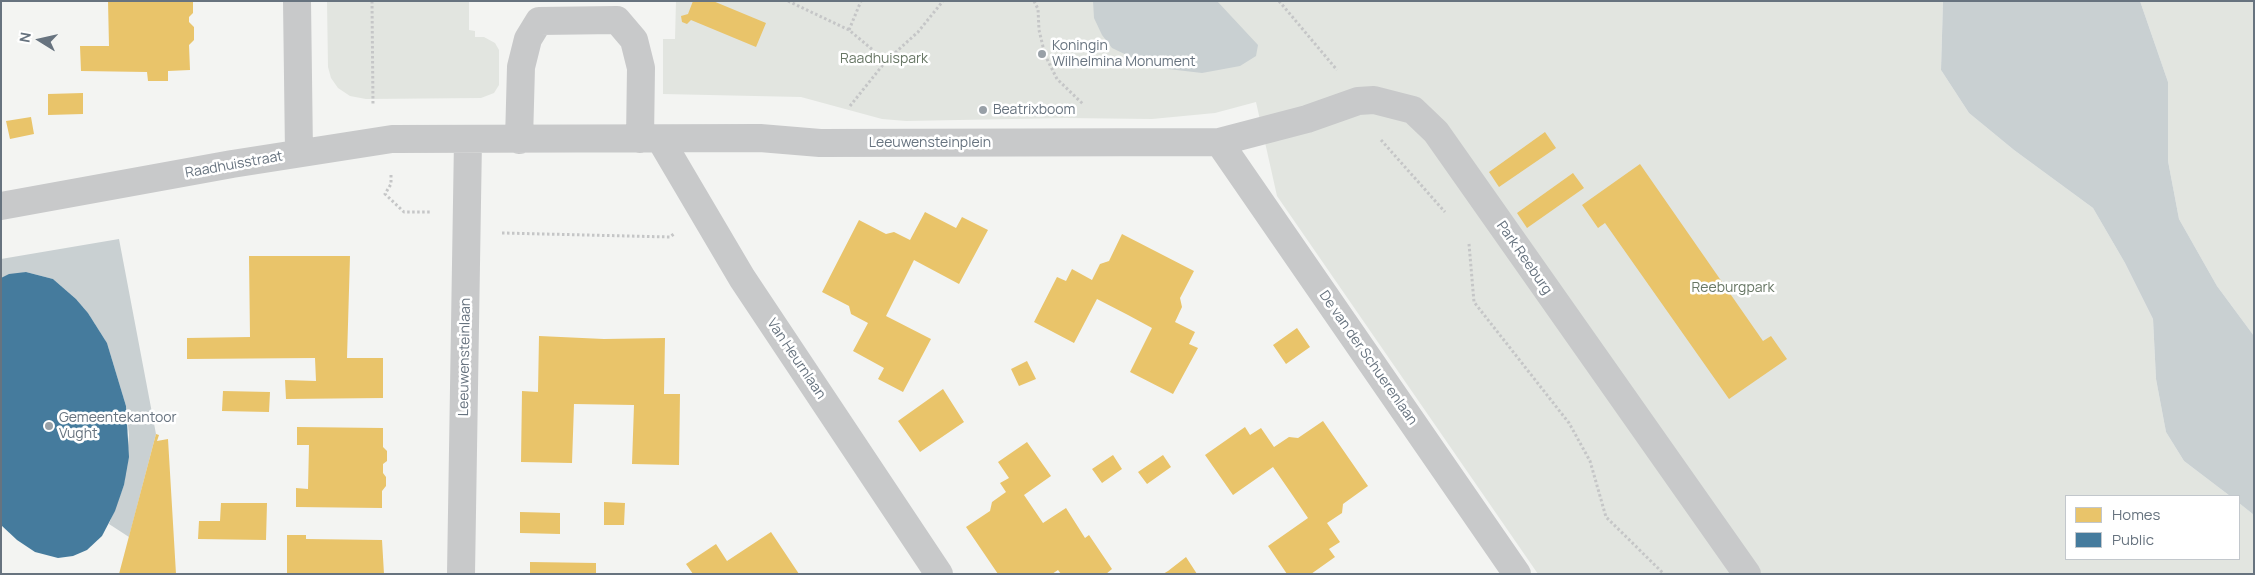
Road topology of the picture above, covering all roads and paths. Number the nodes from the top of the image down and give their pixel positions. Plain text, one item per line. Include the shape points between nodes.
1 (297, 1) edge
2 (372, 1) edge
3 (788, 1) edge
4 (861, 1) edge
5 (943, 1) edge
6 (1034, 1) edge
7 (1279, 1) edge
8 (848, 30) junction
9 (886, 61) junction
10 (1358, 101) junction
11 (374, 109) dead end
12 (1086, 109) dead end
13 (650, 139) junction
14 (468, 140) junction
15 (519, 140) junction
16 (1219, 142) junction
17 (820, 143) junction
18 (299, 154) junction
19 (385, 194) dead end
20 (1, 206) edge
21 (704, 214) junction
22 (1448, 214) dead end
23 (467, 222) junction
24 (1468, 238) dead end
25 (461, 574) edge
26 (939, 574) edge
27 (1517, 574) edge
28 (1664, 574) edge
29 (1747, 574) edge

1 - 18 street
2 - 11 path
3 - 8 path
4 - 8 path
5 - 9 path via 918,32
6 - 12 path via 1045,55 1057,79 1082,101
7 - 10 path via 1346,81
8 - 9 path
9 - 17 path
10 - 16 street, Park Reeburg via 1306,119
10 - 22 path via 1367,125
10 - 29 street, Park Reeburg via 1374,100 1413,110 1436,132
13 - 15 street, Leeuwensteinplein
13 - 15 street via 634,40 616,20 539,21 528,39 521,68
13 - 17 street, Leeuwensteinplein via 760,138
13 - 21 street, Van Heurnlaan
14 - 15 street, Leeuwensteinplein
14 - 18 street, Raadhuisstraat via 392,139
14 - 23 street, Leeuwensteinlaan
16 - 17 street, Leeuwensteinplein
16 - 27 street, De van der Schuerenlaan
18 - 20 street, Raadhuisstraat
19 - 23 path via 404,212
21 - 23 path via 670,237
21 - 26 street, Van Heurnlaan via 742,278
23 - 25 street, Leeuwensteinlaan
24 - 28 path via 1474,302 1569,422 1590,461 1606,518

